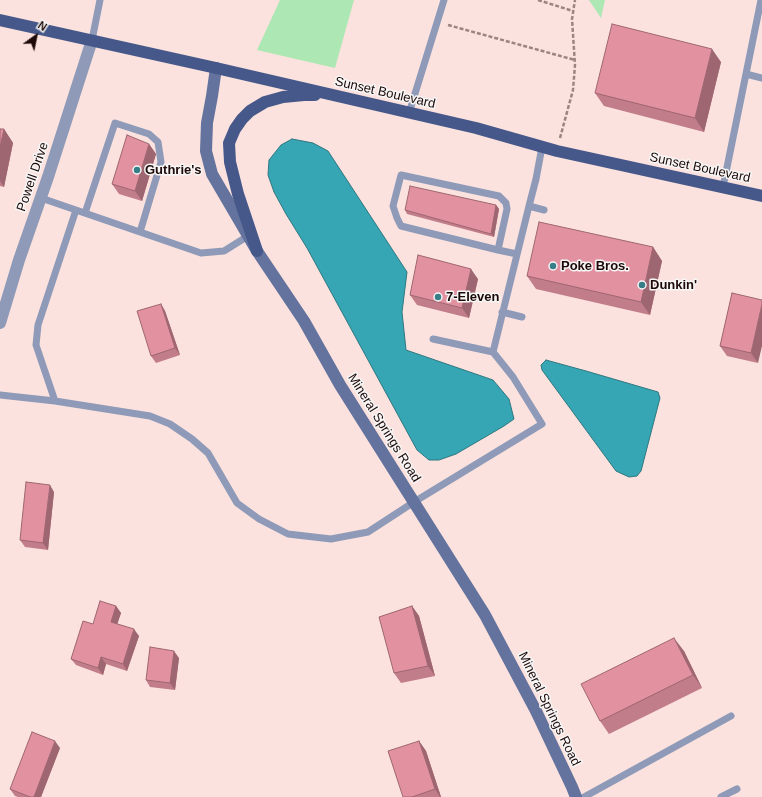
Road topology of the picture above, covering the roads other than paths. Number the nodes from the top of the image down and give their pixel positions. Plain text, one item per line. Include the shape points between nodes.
1 (100, 0) edge
2 (444, 0) edge
3 (761, 0) edge
4 (0, 20) edge
5 (92, 40) junction
6 (216, 68) junction
7 (746, 74) junction
8 (762, 78) edge
9 (338, 96) junction
10 (409, 113) junction
11 (542, 147) junction
12 (723, 187) junction
13 (762, 196) edge
14 (41, 198) junction
15 (529, 206) junction
16 (76, 210) junction
17 (544, 210) dead end
18 (85, 213) junction
19 (140, 232) junction
20 (248, 236) junction
21 (498, 250) junction
22 (257, 251) junction
23 (517, 254) junction
24 (502, 312) junction
25 (522, 317) dead end
26 (0, 324) edge
27 (434, 339) dead end
28 (493, 352) junction
29 (0, 395) edge
30 (55, 401) junction
31 (414, 502) junction
32 (731, 716) dead end
33 (737, 789) dead end
34 (576, 797) edge
35 (584, 797) edge
36 (721, 797) edge

1 - 5 lane
2 - 10 lane
3 - 7 lane
4 - 5 main road, Sunset Boulevard
5 - 6 main road, Sunset Boulevard
5 - 14 street, Powell Drive
6 - 9 main road, Sunset Boulevard
6 - 20 street, Mineral Springs Road via 207,124 206,151 212,174
7 - 8 lane
7 - 12 lane
9 - 10 main road, Sunset Boulevard
9 - 22 main road via 304,95 265,102 250,111 235,129 229,144 230,162
10 - 11 main road, Sunset Boulevard via 476,128
11 - 12 main road, Sunset Boulevard
11 - 15 lane
12 - 13 main road, Sunset Boulevard
14 - 16 lane
14 - 26 street, Powell Drive
15 - 17 lane
15 - 23 lane
16 - 18 lane
16 - 30 lane via 38,325 36,345
18 - 19 lane
18 - 19 lane via 115,123 150,134 158,142 161,162
19 - 20 lane via 201,253 224,251
20 - 22 street, Mineral Springs Road
21 - 21 lane via 401,226 393,206 401,175 499,196 506,202 507,209
21 - 23 lane
22 - 31 street, Mineral Springs Road via 304,321 340,385
23 - 24 lane
24 - 25 lane
24 - 28 lane
27 - 28 lane
28 - 31 lane via 513,377 542,424
29 - 30 lane
30 - 31 lane via 150,416 170,424 208,453 237,503 259,519 288,534 330,539 368,532
31 - 34 street, Mineral Springs Road via 485,615 536,711
32 - 35 lane
33 - 36 lane

